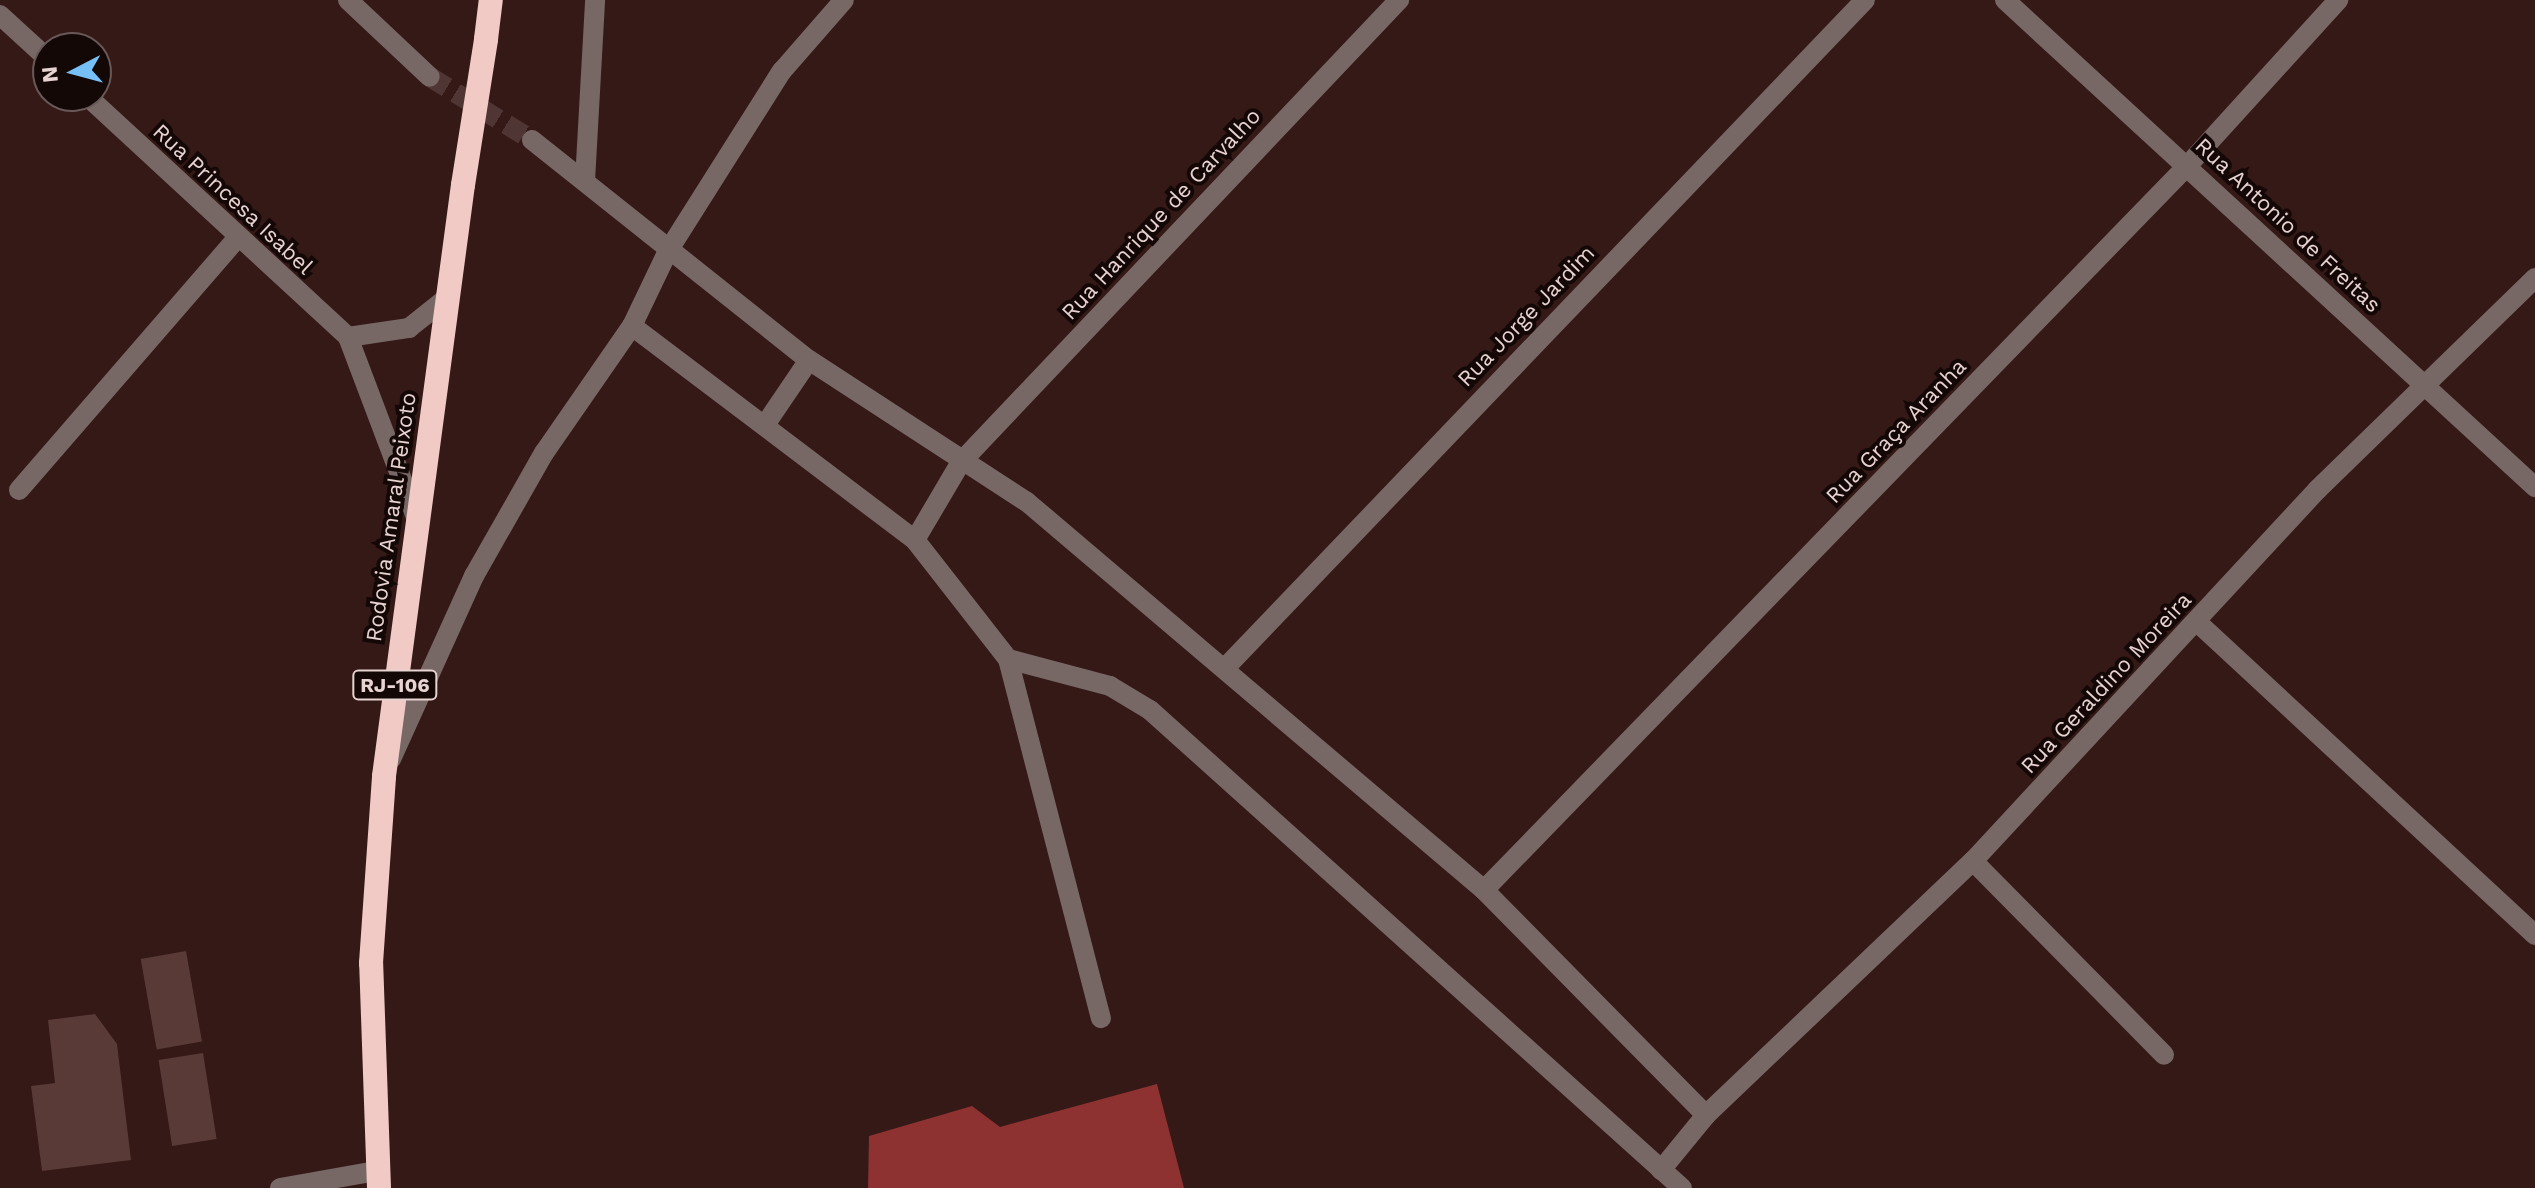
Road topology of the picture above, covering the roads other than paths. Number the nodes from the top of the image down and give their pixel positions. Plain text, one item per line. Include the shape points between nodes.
1 (348, 0) edge
2 (491, 0) edge
3 (595, 0) edge
4 (844, 0) edge
5 (1399, 0) edge
6 (1865, 0) edge
7 (2005, 0) edge
8 (2338, 0) edge
9 (4, 27) edge
10 (32, 47) edge
11 (430, 77) tunnel mouth
12 (104, 112) edge
13 (532, 140) tunnel mouth
14 (2189, 164) junction
15 (585, 181) junction
16 (238, 237) junction
17 (668, 251) junction
18 (2535, 278) edge
19 (448, 297) junction
20 (632, 326) junction
21 (348, 337) junction
22 (809, 360) junction
23 (2422, 385) junction
24 (765, 425) junction
25 (961, 462) junction
26 (2535, 487) edge
27 (19, 490) dead end
28 (417, 520) junction
29 (915, 540) junction
30 (2196, 621) junction
31 (1008, 659) junction
32 (1225, 668) junction
33 (384, 776) junction
34 (1973, 861) junction
35 (1484, 890) junction
36 (2535, 935) edge
37 (1101, 1018) dead end
38 (2164, 1055) dead end
39 (1706, 1115) junction
40 (1661, 1170) junction
41 (378, 1180) edge
42 (280, 1188) edge
43 (1682, 1188) edge

1 - 11 street
2 - 19 highway, Rodovia Amaral Peixoto / RJ-106, bridge
3 - 15 street
4 - 17 street via 782,71
5 - 25 street, Rua Hanrique de Carvalho
6 - 32 street, Rua Jorge Jardim
7 - 14 street, Rua Antonio de Freitas
8 - 14 street, Rua Graça Aranha
9 - 10 street
12 - 16 street, Rua Princesa Isabel
13 - 15 street
14 - 23 street, Rua Antonio de Freitas
14 - 35 street, Rua Graça Aranha
15 - 17 street
16 - 21 street, Rua Princesa Isabel
16 - 27 street
17 - 20 street
17 - 22 street
18 - 23 street, Rua Geraldino Moreira
19 - 21 street via 409,328
19 - 28 highway, Rodovia Amaral Peixoto / RJ-106
20 - 24 street
20 - 33 street via 544,453 474,576
21 - 28 street, Rua Princesa Isabel
22 - 24 street
22 - 25 street
23 - 26 street, Rua Antonio de Freitas
23 - 30 street, Rua Geraldino Moreira
24 - 29 street
25 - 29 street, Rua Hanrique de Carvalho
25 - 32 street via 1027,502
28 - 33 highway, Rodovia Amaral Peixoto / RJ-106
29 - 31 street
30 - 34 street, Rua Geraldino Moreira
30 - 36 street
31 - 37 street
31 - 40 street via 1110,686 1150,710
32 - 35 street
33 - 41 highway, Rodovia Amaral Peixoto / RJ-106 via 371,963
34 - 38 street
34 - 39 street, Rua Geraldino Moreira
35 - 39 street
39 - 40 street, Rua Geraldino Moreira
40 - 43 street
41 - 42 street

